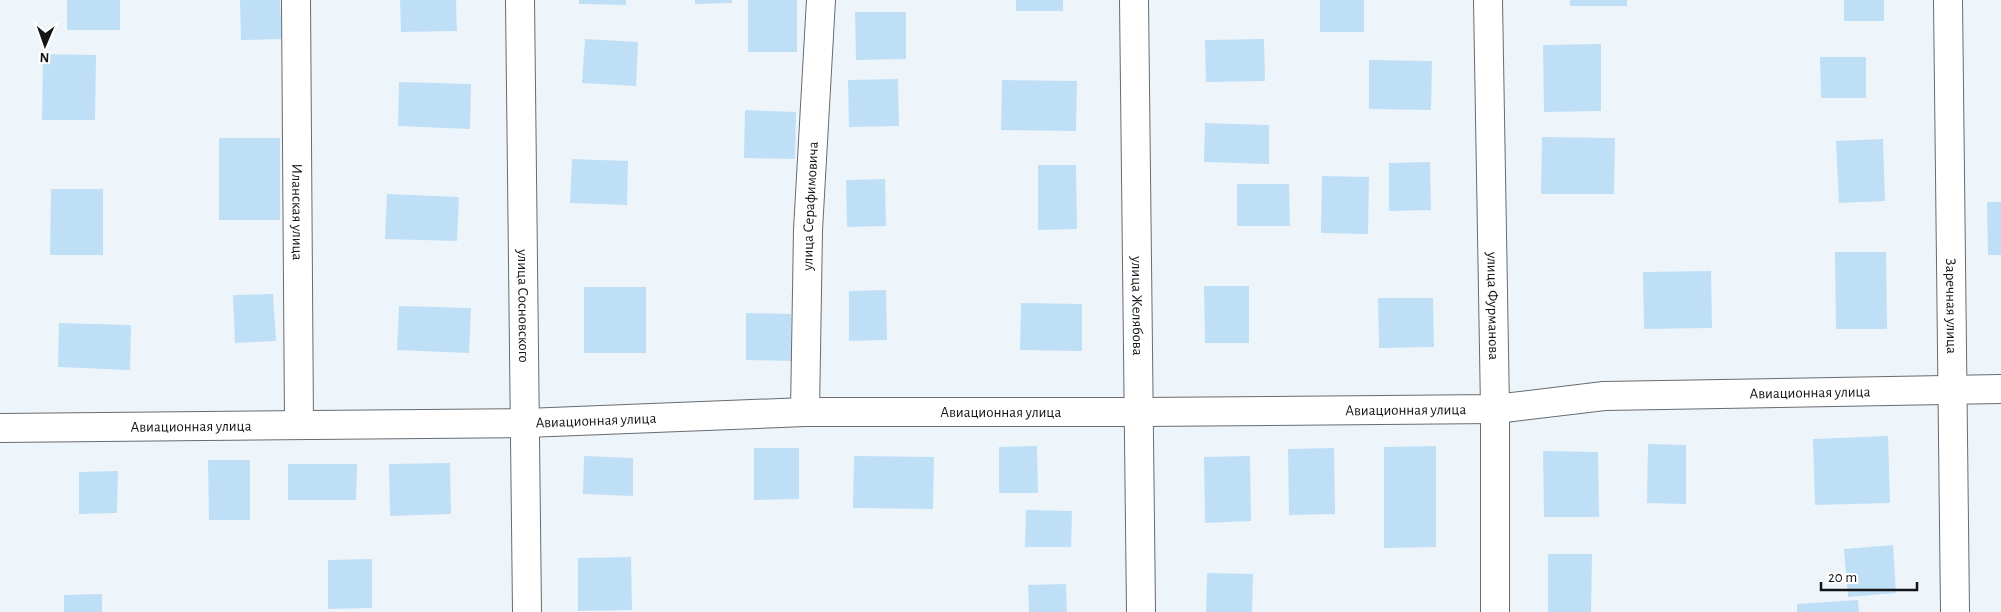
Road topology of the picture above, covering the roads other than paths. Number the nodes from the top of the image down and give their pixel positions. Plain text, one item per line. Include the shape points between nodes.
1 (296, 0) edge
2 (520, 0) edge
3 (821, 0) edge
4 (1134, 0) edge
5 (1488, 0) edge
6 (1948, 0) edge
7 (1951, 389) junction
8 (2001, 389) edge
9 (1495, 409) junction
10 (805, 412) junction
11 (1139, 412) junction
12 (526, 423) junction
13 (299, 424) junction
14 (0, 428) edge
15 (527, 612) edge
16 (1141, 612) edge
17 (1495, 612) edge
18 (1955, 612) edge

1 - 13 street, Иланская улица
2 - 12 street, улица Сосновского
3 - 10 street, улица Серафимовича via 808,230
4 - 11 street, улица Желябова
5 - 9 street, улица Фурманова
6 - 7 street, Заречная улица
7 - 8 street, Авиационная улица
7 - 9 street, Авиационная улица via 1604,396
7 - 18 street, Заречная улица
9 - 11 street, Авиационная улица
9 - 17 street, улица Фурманова
10 - 11 street, Авиационная улица
10 - 12 street, Авиационная улица
11 - 16 street, улица Желябова
12 - 13 street, Авиационная улица
12 - 15 street, улица Сосновского
13 - 14 street, Авиационная улица

